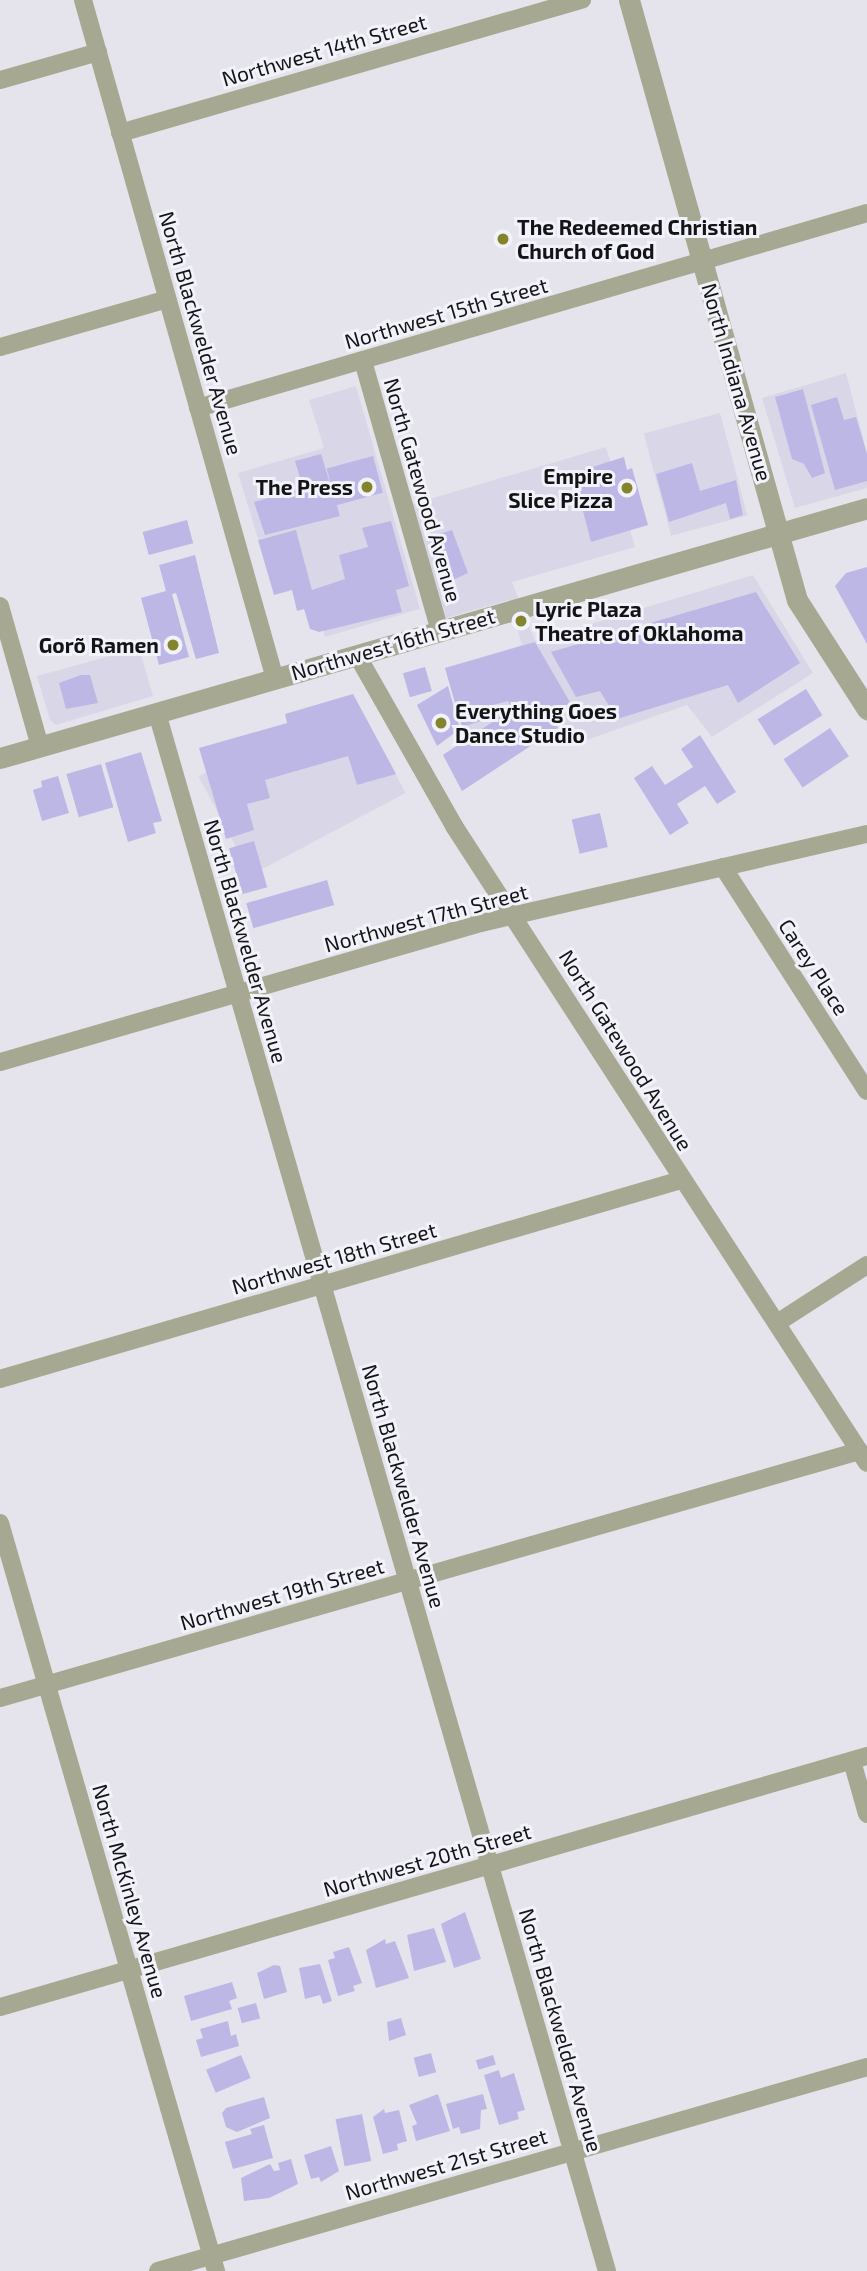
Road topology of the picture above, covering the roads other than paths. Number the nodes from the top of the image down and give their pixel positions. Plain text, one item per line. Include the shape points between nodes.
1 (83, 0) edge
2 (582, 0) edge
3 (629, 0) edge
4 (98, 52) junction
5 (0, 80) edge
6 (120, 133) junction
7 (867, 213) edge
8 (703, 260) junction
9 (167, 299) junction
10 (0, 347) edge
11 (363, 361) junction
12 (198, 408) junction
13 (867, 508) edge
14 (778, 533) junction
15 (0, 606) edge
16 (440, 631) junction
17 (357, 654) junction
18 (275, 679) junction
19 (867, 709) edge
20 (157, 713) junction
21 (40, 746) junction
22 (0, 758) edge
23 (867, 834) edge
24 (723, 867) junction
25 (513, 916) junction
26 (238, 993) junction
27 (0, 1062) edge
28 (867, 1091) edge
29 (681, 1180) junction
30 (867, 1265) edge
31 (322, 1285) junction
32 (777, 1323) junction
33 (0, 1379) edge
34 (863, 1457) edge
35 (0, 1523) edge
36 (408, 1581) junction
37 (46, 1685) junction
38 (0, 1698) edge
39 (859, 1758) edge
40 (867, 1814) edge
41 (490, 1865) junction
42 (130, 1969) junction
43 (0, 2007) edge
44 (867, 2067) edge
45 (573, 2151) junction
46 (213, 2263) edge
47 (158, 2271) edge
48 (607, 2271) edge

1 - 4 street, North Blackwelder Avenue
2 - 6 street, Northwest 14th Street
3 - 8 street, North Indiana Avenue
4 - 5 street
4 - 6 street, North Blackwelder Avenue
6 - 9 street, North Blackwelder Avenue
7 - 8 street, Northwest 15th Street
8 - 11 street, Northwest 15th Street
8 - 14 street, North Indiana Avenue
9 - 10 street
9 - 12 street, North Blackwelder Avenue
11 - 12 street, Northwest 15th Street
11 - 16 street, North Gatewood Avenue
12 - 18 street, North Blackwelder Avenue
13 - 14 street, Northwest 16th Street
14 - 16 street, Northwest 16th Street
14 - 19 street, North Indiana Avenue via 797,600
15 - 21 street
16 - 17 street, Northwest 16th Street
17 - 18 street, Northwest 16th Street
17 - 25 street, North Gatewood Avenue via 426,781
18 - 20 street, Northwest 16th Street
20 - 21 street, Northwest 16th Street
20 - 26 street, North Blackwelder Avenue
21 - 22 street, Northwest 16th Street
23 - 24 street, Northwest 17th Street
24 - 25 street, Northwest 17th Street
24 - 28 street, Carey Place
25 - 26 street, Northwest 17th Street
25 - 29 street, North Gatewood Avenue
26 - 27 street, Northwest 17th Street
26 - 31 street, North Blackwelder Avenue
29 - 31 street, Northwest 18th Street
29 - 32 street, North Gatewood Avenue
30 - 32 street
31 - 33 street, Northwest 18th Street
31 - 36 street, North Blackwelder Avenue
32 - 34 street, North Gatewood Avenue
34 - 36 street, Northwest 19th Street
35 - 37 street, North McKinley Avenue
36 - 37 street, Northwest 19th Street
36 - 41 street, North Blackwelder Avenue
37 - 38 street, Northwest 19th Street
37 - 42 street, North McKinley Avenue
39 - 40 street
39 - 41 street, Northwest 20th Street
41 - 42 street, Northwest 20th Street
41 - 45 street, North Blackwelder Avenue
42 - 43 street, Northwest 20th Street
42 - 46 street, North McKinley Avenue
44 - 45 street, Northwest 21st Street
45 - 46 street, Northwest 21st Street
45 - 48 street, North Blackwelder Avenue
46 - 47 street, Northwest 21st Street

